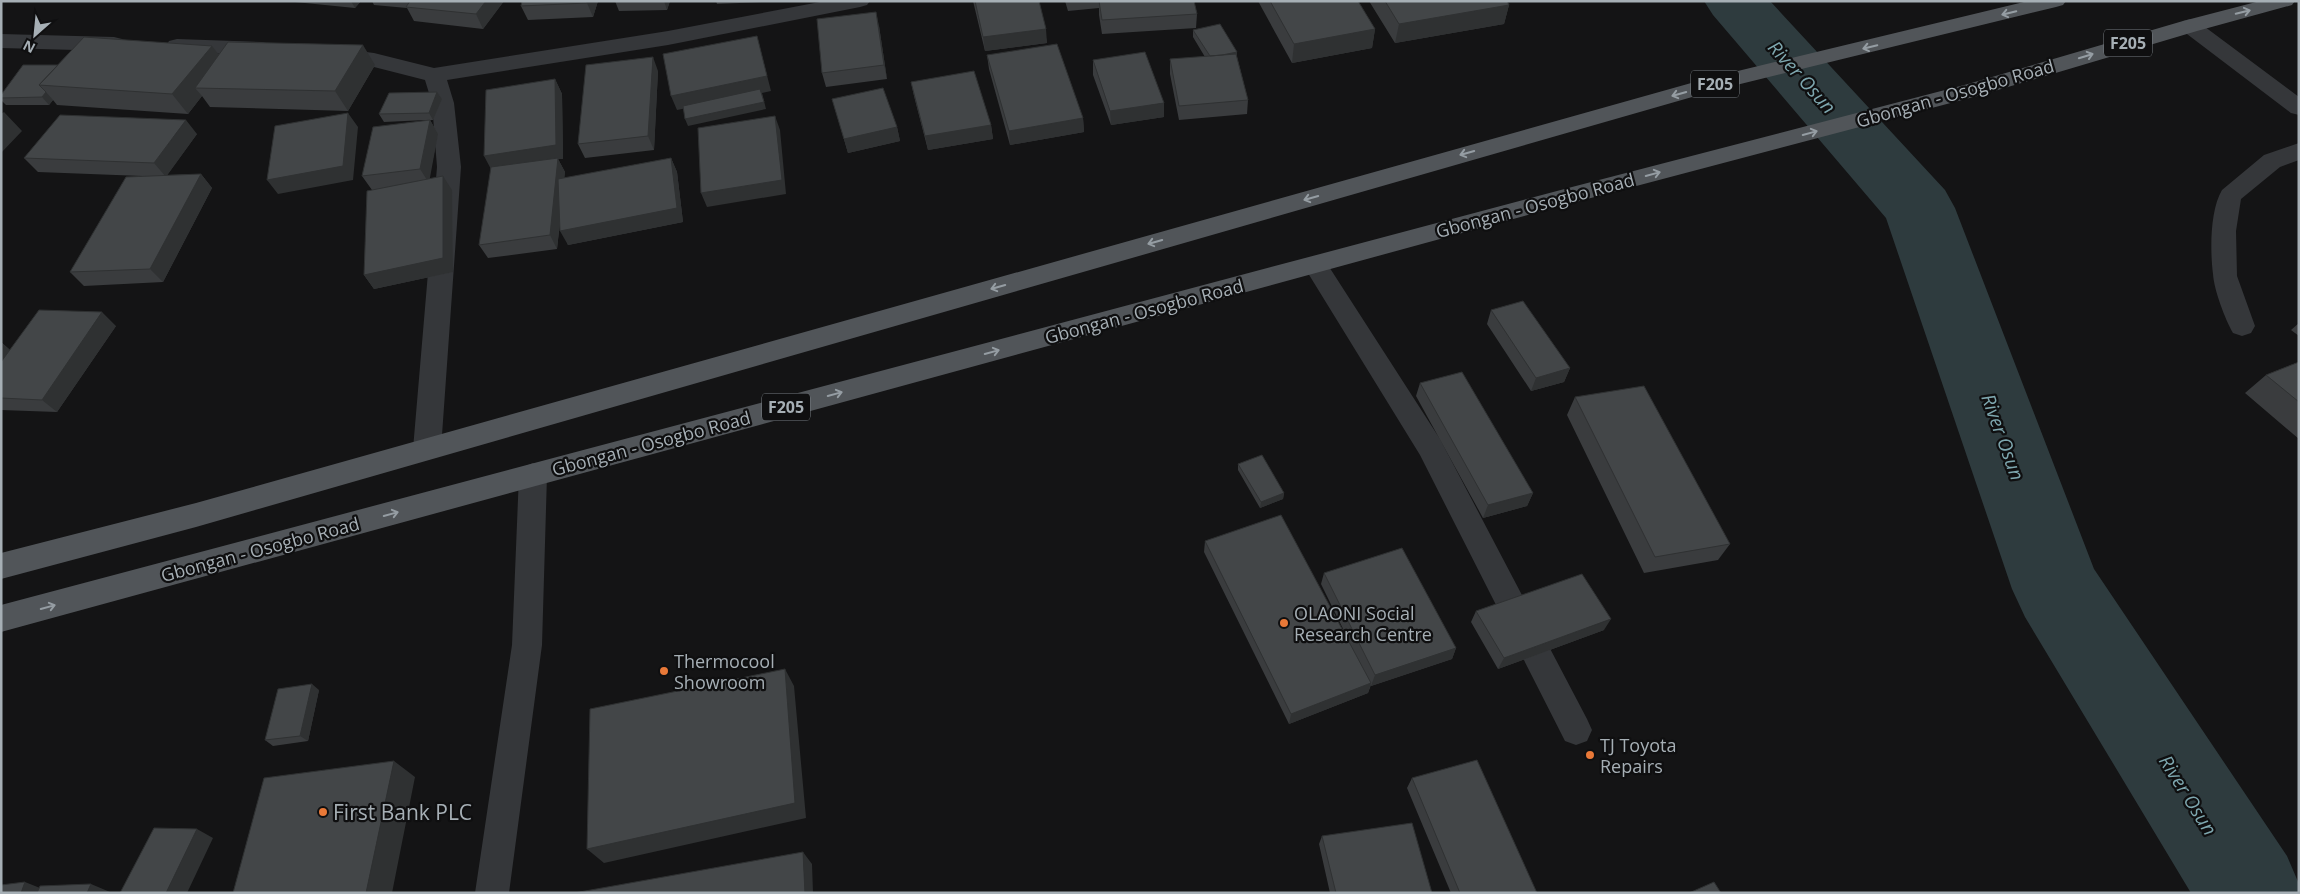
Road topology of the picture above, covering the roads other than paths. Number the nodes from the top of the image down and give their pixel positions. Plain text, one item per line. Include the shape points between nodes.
1 (860, 1) edge
2 (2056, 1) edge
3 (2286, 1) edge
4 (2190, 26) junction
5 (1, 41) edge
6 (280, 49) edge
7 (309, 52) edge
8 (434, 75) junction
9 (2299, 108) edge
10 (2299, 151) edge
11 (1315, 265) junction
12 (2242, 326) dead end
13 (427, 450) junction
14 (534, 475) junction
15 (1, 566) edge
16 (1, 619) edge
17 (1576, 730) dead end
18 (492, 893) edge

1 - 8 street via 668,38
2 -> 13 main road, F205 via 1717,84
4 -> 3 main road, Gbongan - Osogbo Road / F205
4 - 9 street
11 -> 4 main road, Gbongan - Osogbo Road / F205 via 1973,90
5 - 6 street
7 - 8 street via 374,60
8 - 13 street via 443,103 449,167
10 - 12 street via 2272,161 2230,196 2224,231 2225,276
14 -> 11 main road, Gbongan - Osogbo Road / F205
11 - 17 street via 1430,447
13 - 15 main road, F205
16 -> 14 main road, Gbongan - Osogbo Road / F205
14 - 18 street via 527,646

